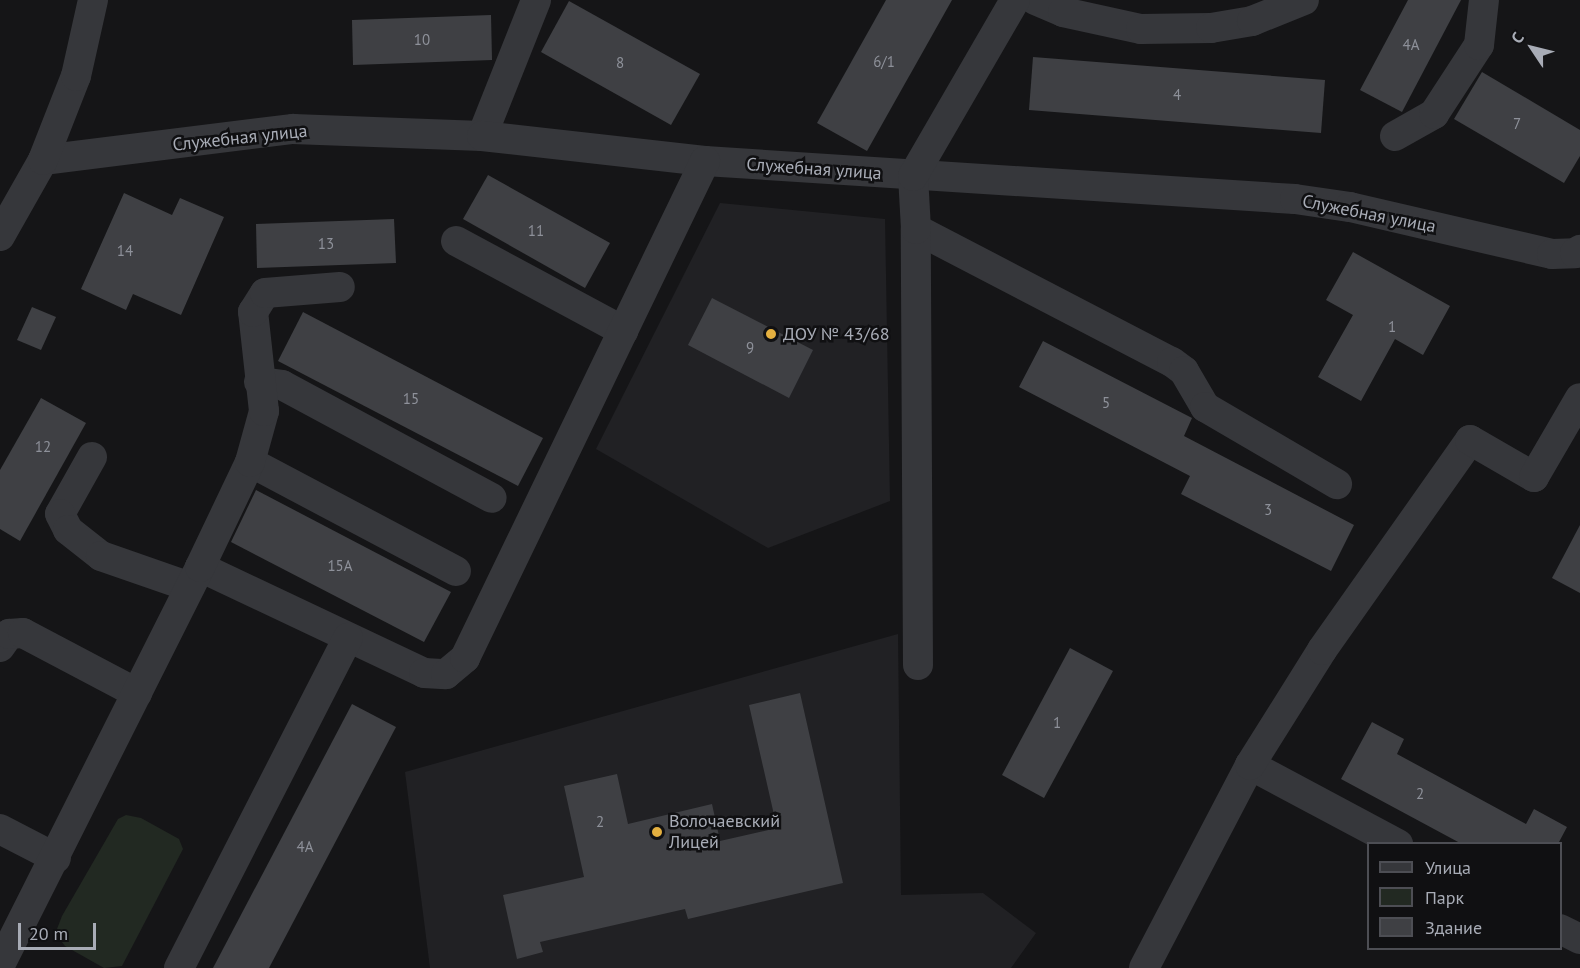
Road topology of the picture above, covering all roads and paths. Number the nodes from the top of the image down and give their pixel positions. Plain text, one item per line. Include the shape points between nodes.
1 (93, 0) edge
2 (536, 0) edge
3 (1015, 0) edge
4 (1035, 0) edge
5 (1304, 0) edge
6 (1484, 0) edge
7 (482, 136) junction
8 (1395, 136) dead end
9 (43, 160) junction
10 (705, 161) junction
11 (913, 176) junction
12 (916, 229) junction
13 (0, 236) edge
14 (456, 241) dead end
15 (1580, 250) edge
16 (340, 287) dead end
17 (623, 332) junction
18 (259, 382) junction
19 (1580, 398) edge
20 (92, 457) dead end
21 (250, 462) junction
22 (1337, 484) dead end
23 (492, 498) dead end
24 (456, 571) dead end
25 (195, 577) junction
26 (348, 638) junction
27 (0, 647) edge
28 (918, 665) dead end
29 (137, 693) junction
30 (1250, 765) junction
31 (0, 830) edge
32 (1396, 842) edge
33 (56, 858) junction
34 (1562, 930) edge
35 (1580, 939) edge
36 (0, 965) edge
37 (179, 968) edge
38 (1144, 968) edge

1 - 9 street via 76,76
2 - 7 street
3 - 11 street
4 - 5 street via 1064,12 1142,29 1211,28 1252,21
6 - 8 street via 1479,45 1434,114
7 - 9 street, Служебная улица via 293,129
7 - 10 street, Служебная улица
9 - 13 street
10 - 11 street, Служебная улица
10 - 17 street
11 - 12 street
11 - 15 street, Служебная улица via 1295,199 1350,207 1552,254
12 - 22 street via 1172,362 1184,371 1205,407
12 - 28 street
14 - 17 street
16 - 18 street via 265,293 253,312
17 - 26 street via 465,658 446,674 424,673
18 - 21 street via 264,411
18 - 23 street via 282,385
19 - 30 street via 1534,477 1470,440 1322,650
20 - 25 street via 60,514 68,530 101,556
21 - 24 street
21 - 25 street
25 - 26 street
25 - 29 street
26 - 37 street
27 - 29 street via 9,634 23,633
29 - 33 street
30 - 32 street
30 - 38 street
31 - 33 street
33 - 36 street
34 - 35 street

